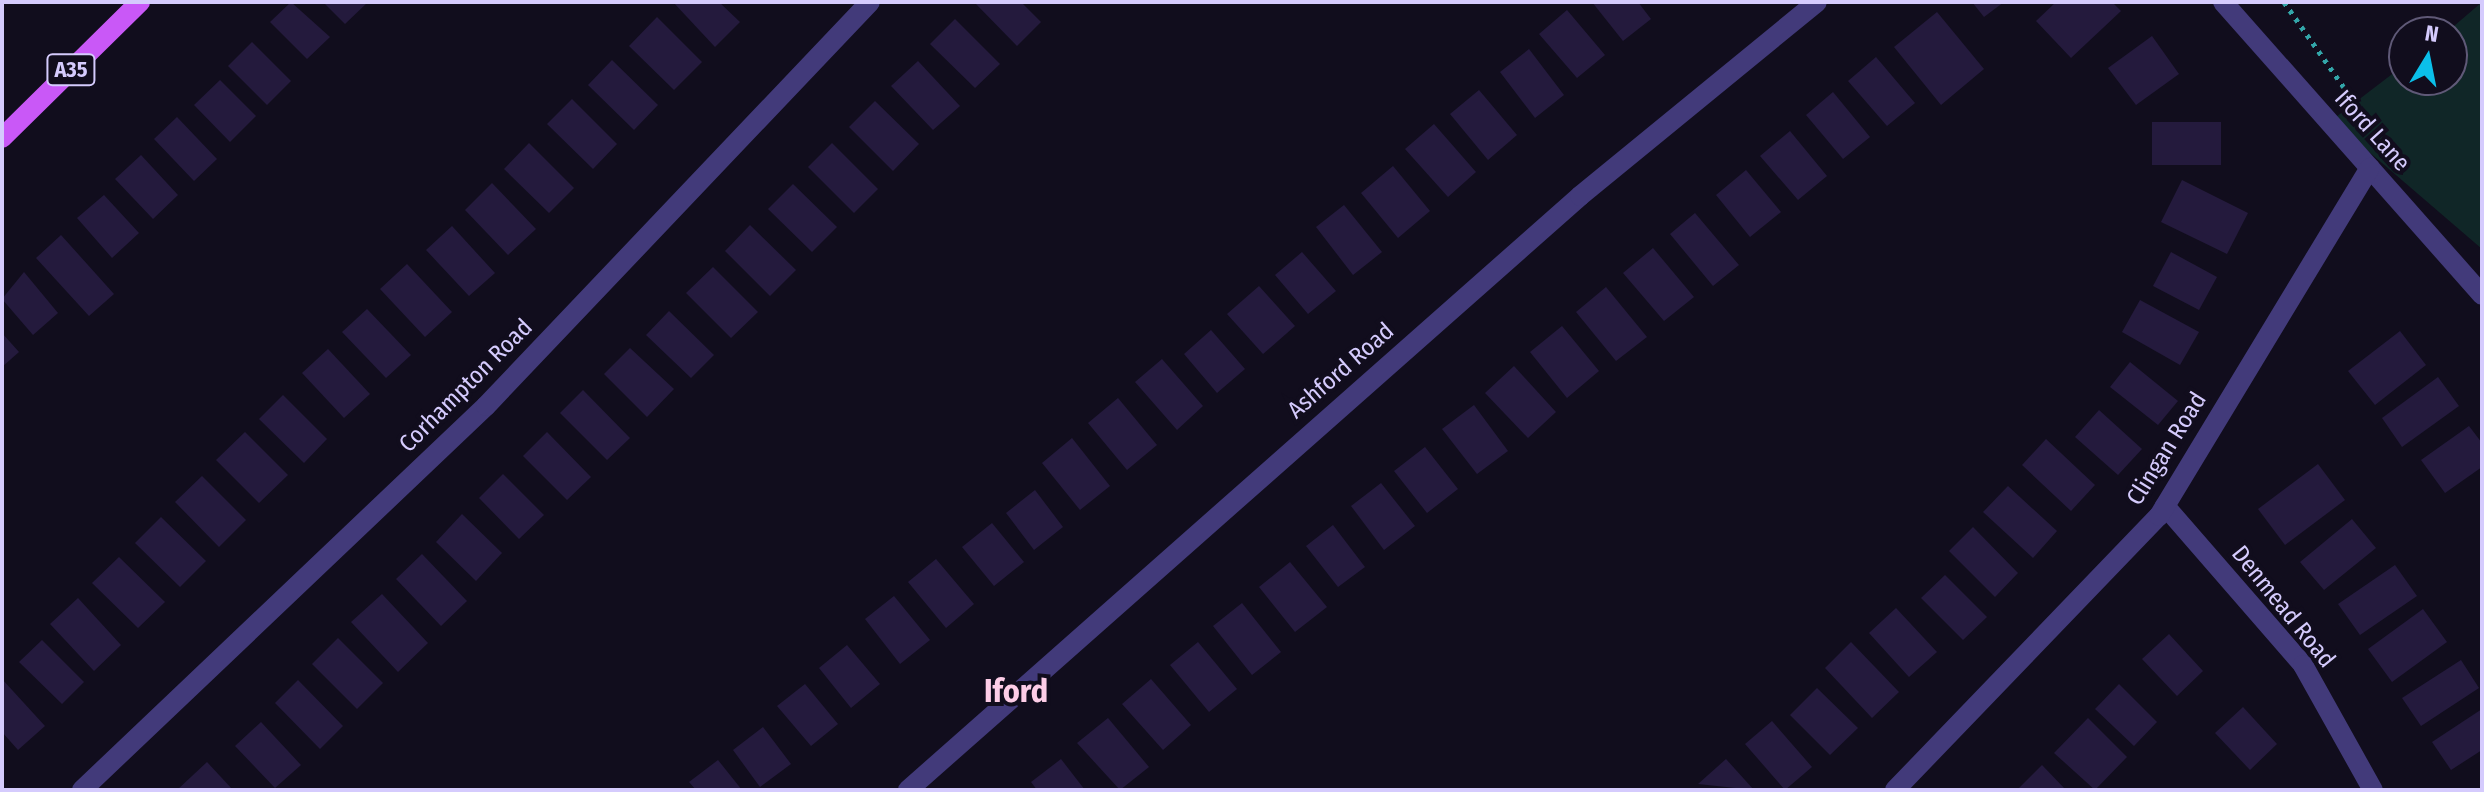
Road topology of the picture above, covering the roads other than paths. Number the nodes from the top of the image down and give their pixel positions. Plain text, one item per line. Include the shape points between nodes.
1 (140, 2) edge
2 (870, 2) edge
3 (1817, 2) edge
4 (2223, 2) edge
5 (2, 138) edge
6 (2370, 168) junction
7 (2482, 295) edge
8 (2165, 506) junction
9 (82, 790) edge
10 (908, 790) edge
11 (1895, 790) edge
12 (2373, 790) edge

1 - 5 main road, A35
2 - 9 street, Corhampton Road via 486,406
3 - 10 street, Ashford Road via 1580,196
4 - 6 street, Iford Lane
6 - 7 street, Iford Lane
6 - 8 street, Clingan Road
8 - 11 street, Clingan Road
8 - 12 street, Denmead Road via 2303,665

